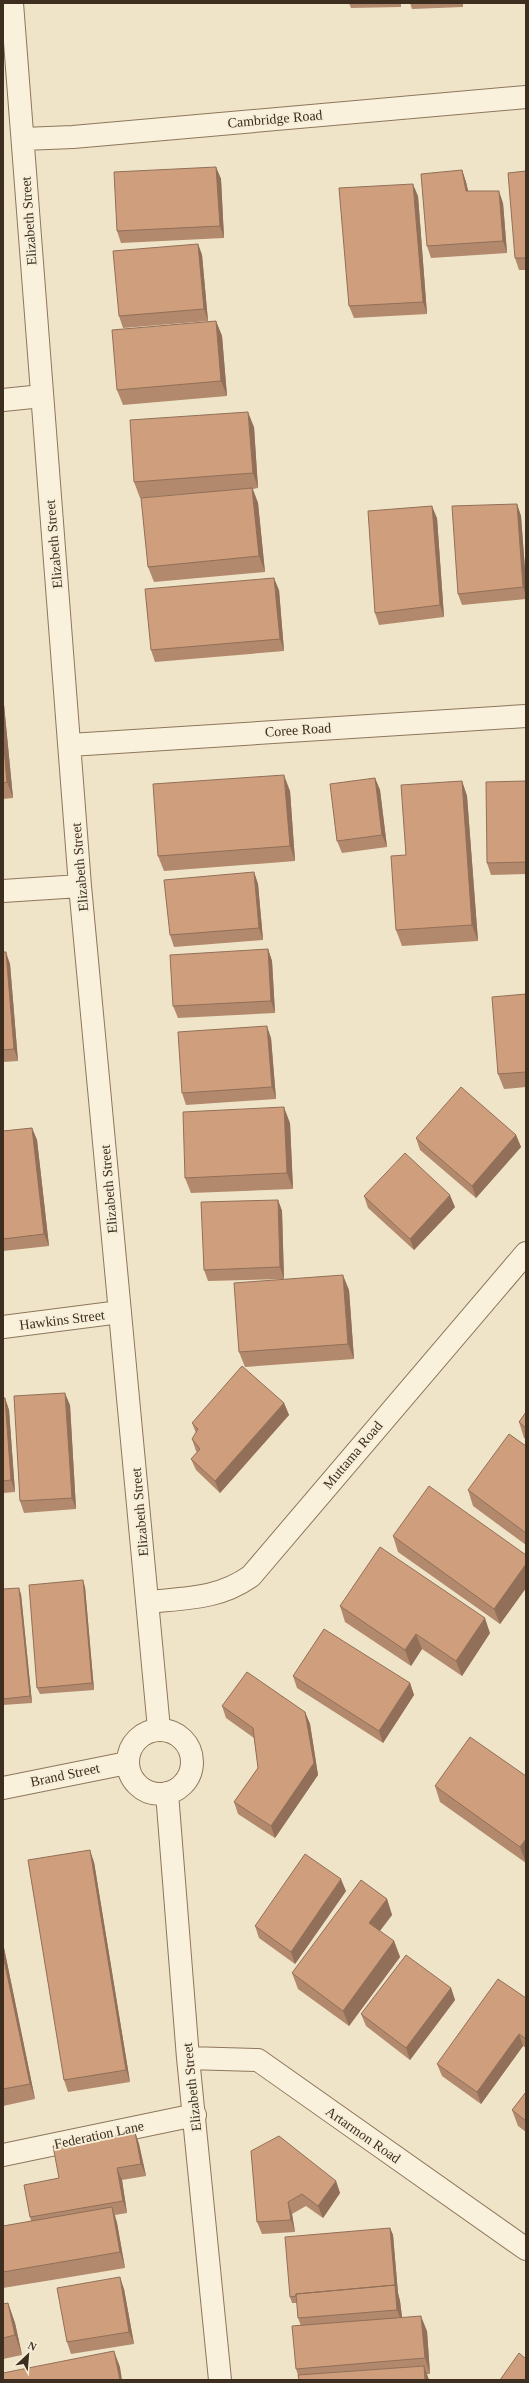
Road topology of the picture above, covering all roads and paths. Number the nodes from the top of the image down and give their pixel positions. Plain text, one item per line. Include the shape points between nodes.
1 (12, 3) edge
2 (526, 97) edge
3 (23, 139) junction
4 (42, 396) junction
5 (3, 400) edge
6 (526, 716) edge
7 (70, 745) junction
8 (80, 886) junction
9 (3, 891) edge
10 (526, 1253) edge
11 (120, 1312) junction
12 (3, 1327) edge
13 (148, 1602) junction
14 (159, 1729) junction
15 (127, 1763) junction
16 (3, 1788) edge
17 (167, 1793) junction
18 (188, 2058) junction
19 (195, 2115) junction
20 (3, 2155) edge
21 (526, 2249) edge
22 (220, 2380) edge

1 - 3 street, Elizabeth Street
2 - 3 street, Cambridge Road
3 - 4 street, Elizabeth Street
4 - 5 street
4 - 7 street, Elizabeth Street
6 - 7 street, Coree Road
7 - 8 street, Elizabeth Street
8 - 9 street
8 - 11 street, Elizabeth Street
10 - 13 street, Muttama Road via 251,1576 235,1587 211,1595
11 - 12 street, Hawkins Street
11 - 13 street, Elizabeth Street
13 - 14 street, Elizabeth Street
14 - 15 street via 140,1736 133,1744
14 - 17 street via 179,1735 191,1752 190,1773 185,1782
15 - 16 street, Brand Street
15 - 17 street via 132,1777 141,1787 149,1792
17 - 18 street, Elizabeth Street
18 - 19 street, Elizabeth Street
18 - 21 street, Artarmon Road via 258,2060
19 - 20 street, Federation Lane
19 - 22 street, Elizabeth Street

